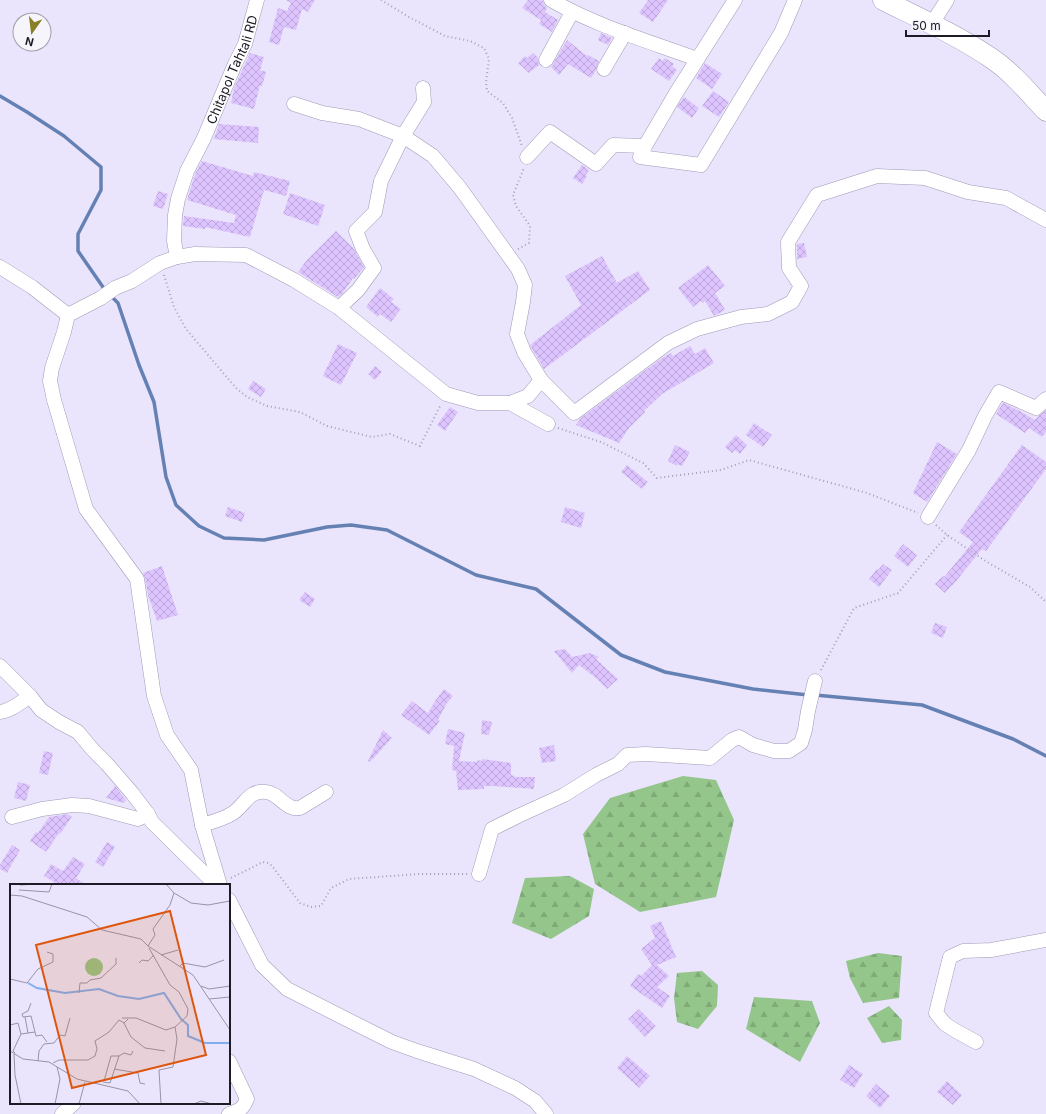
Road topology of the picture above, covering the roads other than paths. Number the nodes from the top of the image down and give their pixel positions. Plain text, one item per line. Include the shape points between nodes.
1 (257, 0) edge
2 (551, 0) edge
3 (735, 0) edge
4 (795, 0) edge
5 (882, 0) edge
6 (947, 0) edge
7 (572, 12) junction
8 (931, 25) junction
9 (626, 33) junction
10 (698, 59) junction
11 (546, 60) dead end
12 (604, 69) dead end
13 (423, 88) dead end
14 (294, 104) dead end
15 (1046, 111) edge
16 (403, 136) junction
17 (645, 146) junction
18 (527, 157) road end
19 (1046, 220) edge
20 (177, 257) junction
21 (0, 267) edge
22 (339, 308) junction
23 (68, 315) junction
24 (541, 380) junction
25 (1046, 399) edge
26 (510, 403) junction
27 (548, 424) road end
28 (928, 517) road end
29 (0, 666) edge
30 (815, 681) road end
31 (30, 696) junction
32 (0, 712) edge
33 (326, 792) dead end
34 (148, 814) junction
35 (12, 818) dead end
36 (202, 825) junction
37 (479, 874) road end
38 (219, 884) edge
39 (230, 902) edge
40 (1046, 940) edge
41 (976, 1042) dead end
42 (230, 1063) edge
43 (73, 1104) edge
44 (62, 1114) edge
45 (229, 1114) edge
46 (546, 1114) edge

1 - 20 street, Chitapol Tahtali RD via 245,44 187,171 178,199 174,241
2 - 7 street
3 - 10 street
4 - 17 street via 781,33 701,165 640,157
5 - 8 highway
6 - 8 street
7 - 9 street
7 - 11 street
8 - 15 highway via 992,58
9 - 10 street
9 - 12 street
10 - 17 street
13 - 16 street via 424,102
14 - 16 street via 322,113 359,119
16 - 22 street via 381,180 375,212 356,231 374,268 358,290
16 - 24 street via 433,156 460,188 518,269 525,285 517,334 524,352
17 - 18 street via 613,146 596,164 550,132
19 - 24 street via 1006,198 968,192 925,178 877,176 817,195 788,242 789,268 801,286 792,302 768,314 741,318 698,330 668,343 574,413
20 - 22 street via 196,254 246,255 294,280
20 - 23 street via 160,263
21 - 23 street via 32,287
22 - 26 street via 446,394 478,402
23 - 36 street via 52,368 50,381 54,400 86,509 137,578 154,696 167,735 191,770
24 - 26 street via 528,396
25 - 28 street via 1036,408 999,392 969,450
26 - 27 street
29 - 31 street
30 - 37 street via 806,730 800,743 789,751 774,752 739,737 710,758 627,755 618,764 564,795 492,829
31 - 32 street via 11,709
31 - 34 street via 41,710 78,732
33 - 36 street via 296,809 274,794 253,794 234,812
34 - 35 street via 138,819 89,806 72,806 42,809
34 - 38 street via 152,822
36 - 38 street
39 - 46 street via 262,965 287,989 392,1042 474,1069 508,1085 535,1101
40 - 41 street via 992,950 963,951 950,957 936,1013 945,1024
42 - 45 street via 247,1099 244,1107
43 - 44 street

